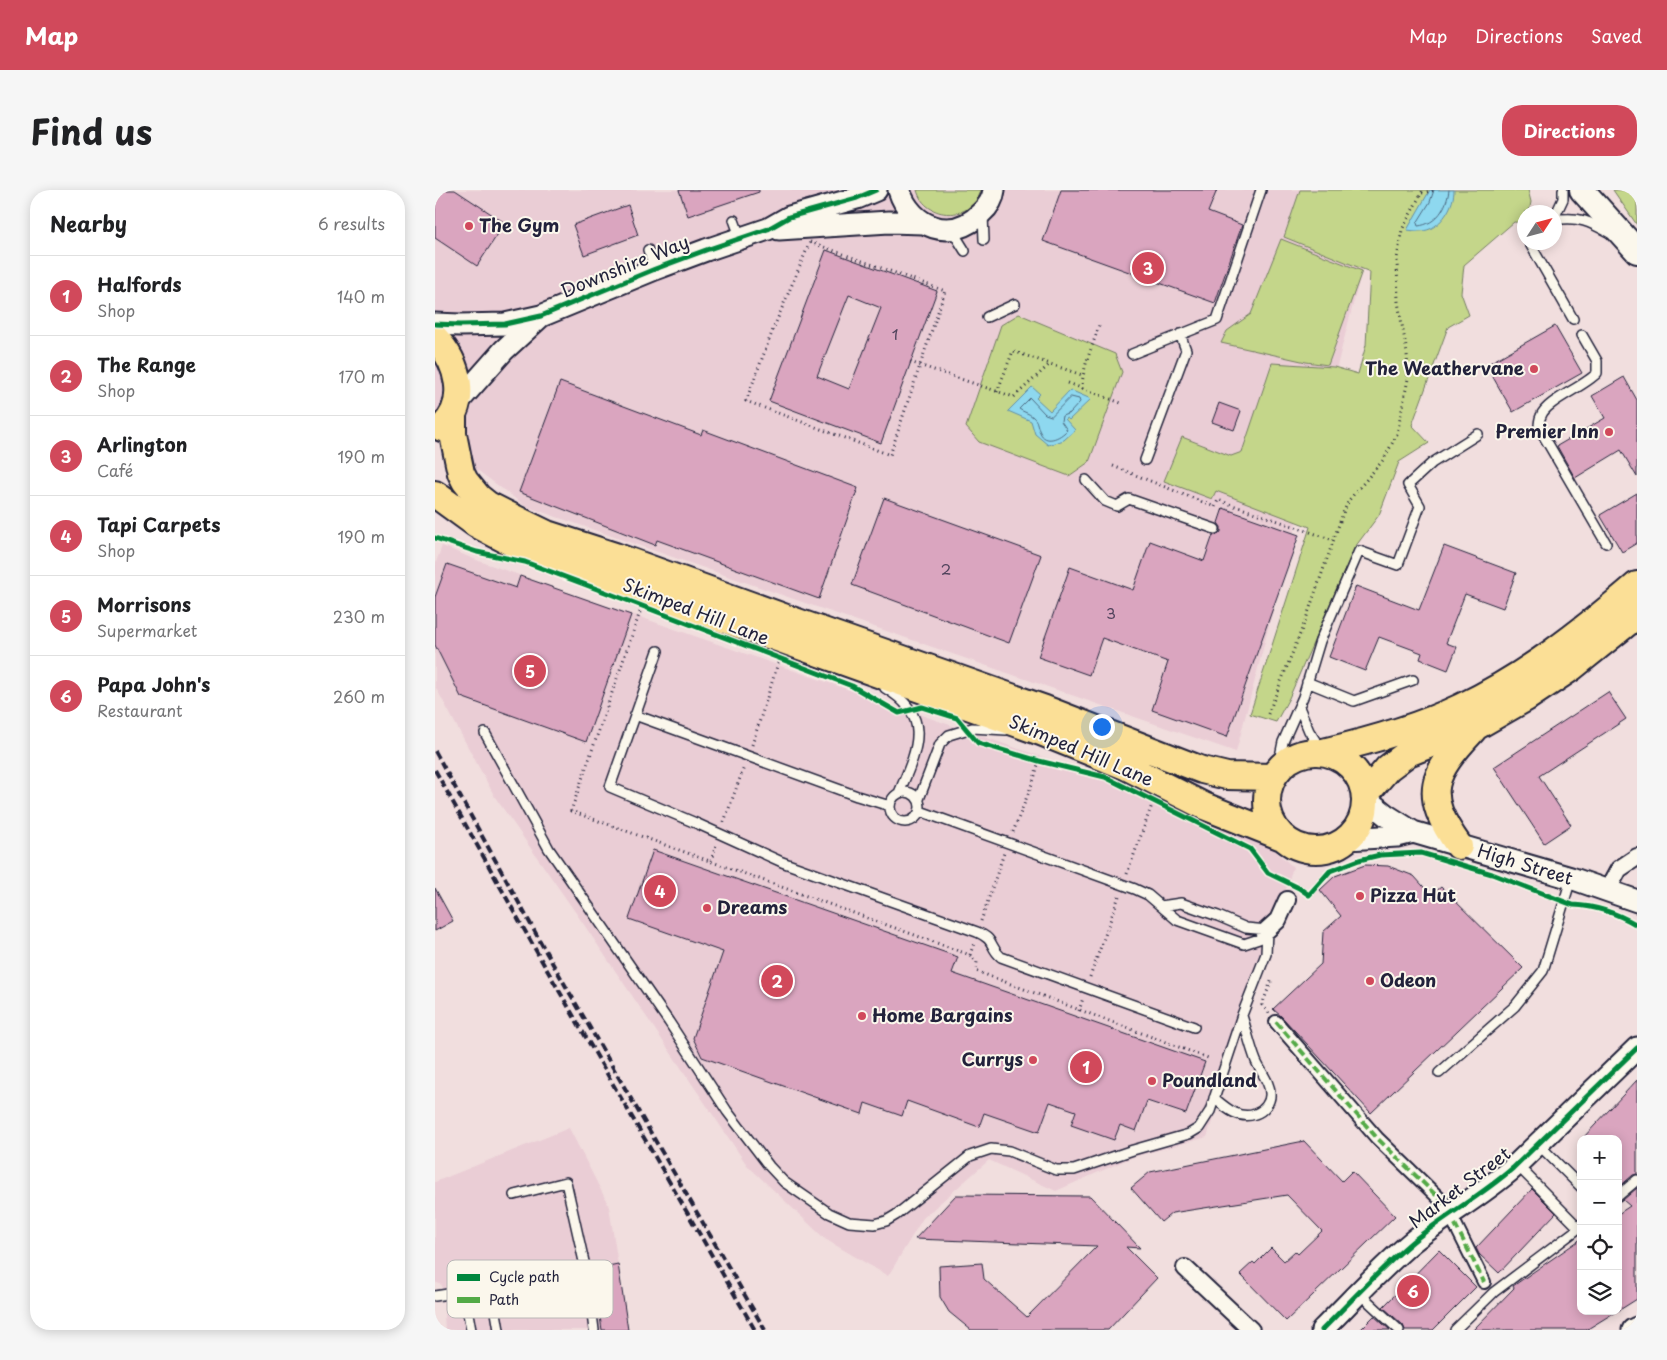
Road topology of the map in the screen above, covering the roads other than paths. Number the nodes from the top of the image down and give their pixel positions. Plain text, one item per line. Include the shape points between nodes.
1 (876, 190) edge
2 (899, 190) edge
3 (994, 190) edge
4 (1261, 190) edge
5 (1563, 190) edge
6 (1582, 190) edge
7 (1560, 205) edge
8 (983, 212) junction
9 (1562, 219) edge
10 (923, 223) junction
11 (952, 228) junction
12 (768, 229) junction
13 (984, 240) dead end
14 (1634, 247) edge
15 (1534, 250) edge
16 (965, 251) dead end
17 (1015, 304) dead end
18 (541, 316) junction
19 (987, 317) dead end
20 (1573, 319) dead end
21 (435, 324) edge
22 (1180, 334) junction
23 (1582, 335) dead end
24 (435, 338) edge
25 (1131, 354) dead end
26 (456, 409) junction
27 (435, 434) edge
28 (1478, 434) dead end
29 (1145, 460) dead end
30 (1086, 480) dead end
31 (435, 494) edge
32 (1215, 529) dead end
33 (1606, 543) dead end
34 (1637, 585) edge
35 (1637, 615) edge
36 (658, 650) dead end
37 (829, 656) junction
38 (1413, 680) dead end
39 (1307, 682) junction
40 (1299, 707) junction
41 (635, 715) junction
42 (1477, 726) junction
43 (485, 732) dead end
44 (1041, 732) junction
45 (1323, 752) junction
46 (1275, 774) junction
47 (899, 793) junction
48 (1365, 797) junction
49 (919, 799) junction
50 (890, 806) junction
51 (920, 811) junction
52 (1413, 832) junction
53 (1281, 836) junction
54 (1348, 839) junction
55 (1459, 846) junction
56 (1637, 857) edge
57 (1571, 878) junction
58 (1607, 891) junction
59 (1287, 900) dead end
60 (1637, 901) edge
61 (1161, 906) junction
62 (1267, 930) junction
63 (1242, 1015) junction
64 (1276, 1022) road end
65 (1194, 1027) dead end
66 (1637, 1048) edge
67 (1439, 1073) dead end
68 (1214, 1098) junction
69 (1537, 1144) junction
70 (1517, 1164) junction
71 (1637, 1180) edge
72 (1577, 1183) edge
73 (1622, 1193) edge
74 (514, 1195) dead end
75 (1446, 1207) dead end
76 (1455, 1224) dead end
77 (584, 1260) edge
78 (1185, 1268) dead end
79 (1484, 1282) joint
80 (1494, 1292) junction
81 (1359, 1293) junction
82 (1637, 1328) edge
83 (1251, 1330) edge
84 (1321, 1330) edge
85 (1399, 1330) edge
86 (1455, 1330) edge
87 (1633, 1330) edge

1 - 12 street, Downshire Way via 789,217
2 - 10 street via 904,204
3 - 8 street via 988,208
4 - 22 lane via 1217,320
5 - 7 lane
6 - 14 main road
8 - 11 street via 973,222
8 - 13 lane
9 - 14 lane via 1586,220
10 - 11 street, Downshire Way via 939,229
10 - 12 street, Downshire Way
11 - 16 lane
12 - 18 street, Downshire Way via 737,230 706,250 652,259
15 - 20 lane
17 - 19 lane
18 - 21 street, Downshire Way via 505,324
18 - 26 street, Downshire Way via 504,350
22 - 25 lane
22 - 29 lane via 1186,350
23 - 33 lane via 1597,361 1597,373 1547,406 1541,415 1539,428
24 - 26 main road, Skimped Hill Lane via 454,366 459,388
26 - 27 main road
26 - 46 main road, Skimped Hill Lane via 453,434 461,473 472,490 499,511 547,534 1045,709 1202,770 1227,776
28 - 39 lane via 1432,463 1408,485 1419,506 1398,565 1359,551 1320,641
30 - 32 lane via 1105,501 1117,506 1129,499
31 - 37 main road, Skimped Hill Lane via 476,524 516,545
34 - 45 main road via 1551,654 1461,707 1380,738
35 - 42 main road via 1552,681
36 - 41 lane
37 - 44 main road, Skimped Hill Lane
37 - 47 lane via 894,693 911,710 918,740
38 - 39 lane via 1354,701
39 - 40 lane
40 - 45 lane
40 - 46 lane via 1283,742
41 - 50 lane
41 - 65 lane via 610,787 782,862 977,932 989,939 1001,957
42 - 48 main road via 1408,753 1388,768
42 - 55 main road via 1441,769 1435,787 1437,808
43 - 68 lane via 549,849 732,1118 784,1182 835,1215 849,1222 886,1222 970,1156 991,1149 1009,1150 1056,1170 1083,1168 1189,1134 1206,1119
44 - 49 lane via 973,728 949,735 940,744
44 - 53 main road, Skimped Hill Lane via 1125,766 1204,806
45 - 46 main road via 1299,754
45 - 48 main road via 1344,760 1352,767 1358,774
46 - 53 main road via 1267,806 1272,824
47 - 49 lane via 912,793
47 - 50 lane
48 - 52 street, High Street
48 - 54 main road via 1361,823
49 - 51 lane
50 - 51 lane via 892,815 903,822 915,819
51 - 61 lane via 1123,885 1148,895
52 - 54 street, High Street
52 - 55 street, High Street
53 - 54 main road via 1298,847 1318,851
55 - 57 street, High Street
56 - 58 street via 1619,869
57 - 58 street, High Street
57 - 67 lane via 1543,971 1515,1006
58 - 60 street, High Street
59 - 62 street via 1278,920
61 - 62 lane via 1181,903 1245,928
61 - 62 lane via 1177,920 1244,944 1259,939
62 - 63 lane via 1266,954
63 - 68 lane
63 - 68 lane via 1270,1093 1267,1105 1247,1116 1230,1111
64 - 75 street via 1377,1138
66 - 69 street, Market Street
69 - 70 street, Market Street
69 - 72 lane
70 - 80 lane via 1579,1228
70 - 81 street, Market Street via 1493,1186 1410,1243
71 - 73 lane
74 - 77 lane via 566,1182
76 - 79 street
78 - 83 street
79 - 80 lane
80 - 86 lane
81 - 84 street, Market Street
81 - 85 lane
82 - 87 street

